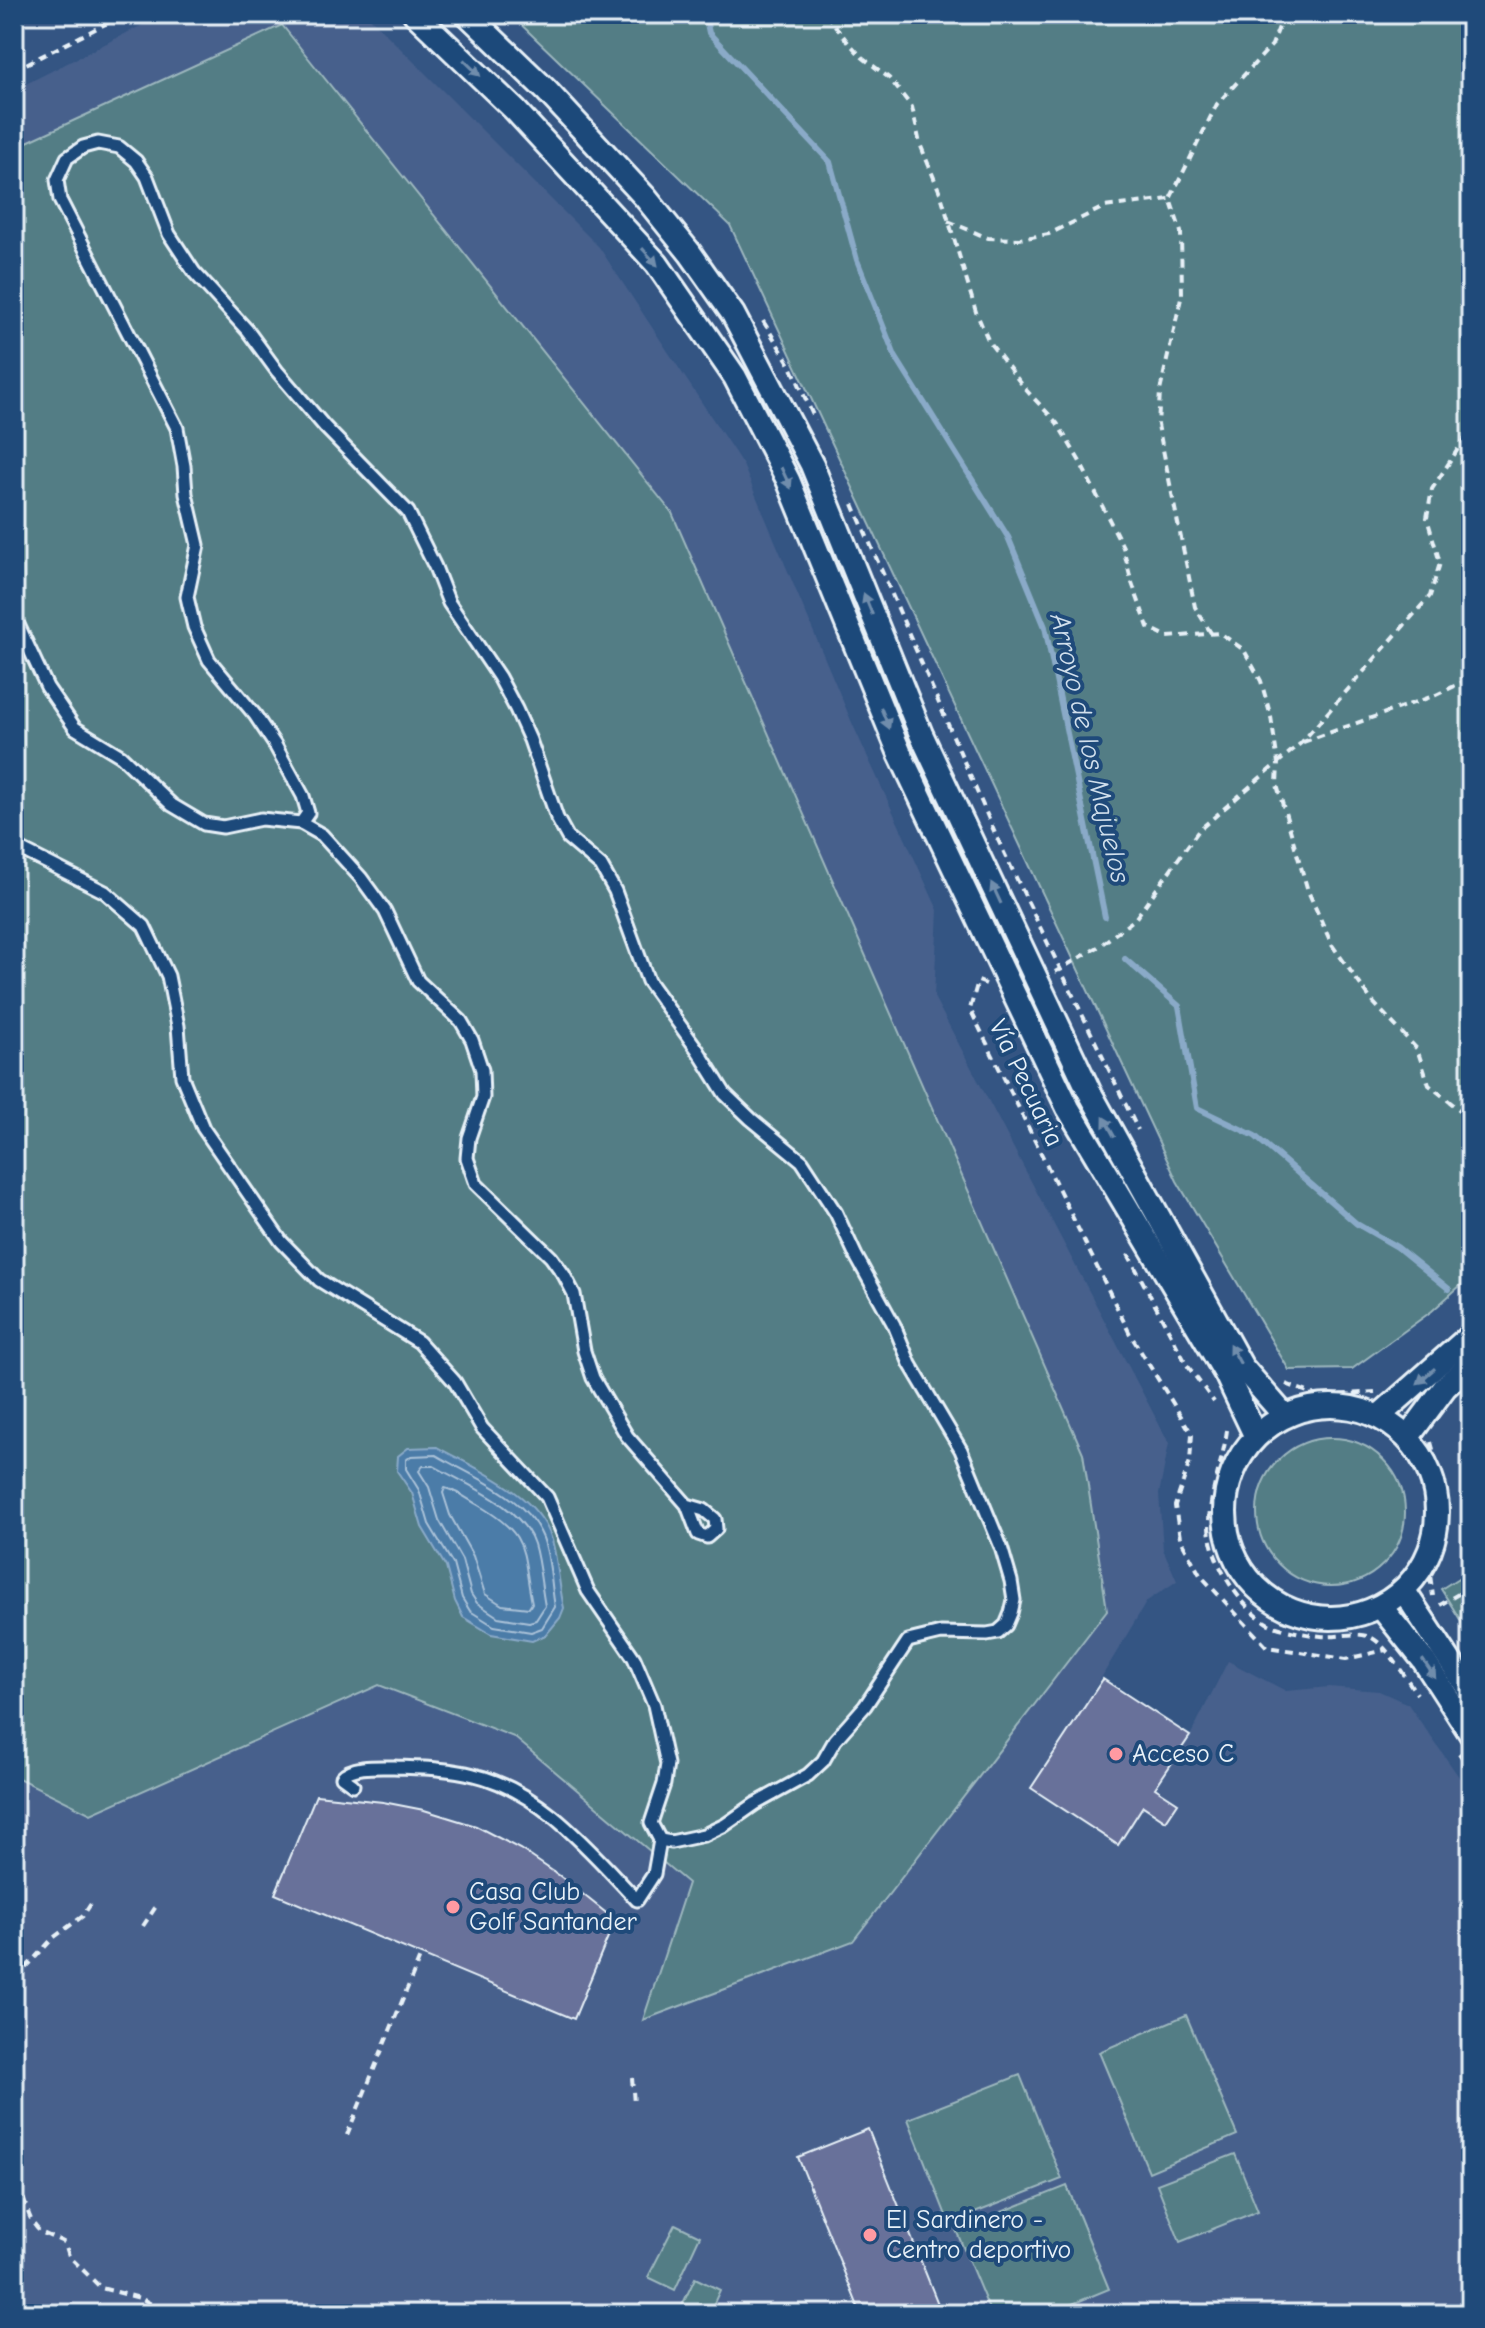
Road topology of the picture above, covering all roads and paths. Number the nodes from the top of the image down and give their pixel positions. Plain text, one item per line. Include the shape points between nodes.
1 (125, 14) edge
2 (415, 14) edge
3 (467, 14) edge
4 (826, 14) edge
5 (1284, 14) edge
6 (14, 70) edge
7 (1170, 199) junction
8 (948, 221) junction
9 (758, 312) dead end
10 (815, 420) dead end
11 (1471, 429) edge
12 (852, 501) dead end
13 (14, 616) edge
14 (1211, 633) junction
15 (1471, 678) edge
16 (1301, 743) junction
17 (1278, 763) junction
18 (301, 823) junction
19 (14, 846) edge
20 (1060, 969) junction
21 (1038, 982) junction
22 (1014, 995) junction
23 (1471, 1119) edge
24 (1143, 1139) dead end
25 (1471, 1335) edge
26 (1471, 1363) edge
27 (1284, 1383) dead end
28 (1377, 1391) dead end
29 (1284, 1415) junction
30 (1379, 1416) junction
31 (1437, 1432) dead end
32 (1255, 1435) junction
33 (1408, 1437) junction
34 (687, 1505) dead end
35 (1404, 1591) junction
36 (1471, 1593) edge
37 (1381, 1607) junction
38 (1424, 1661) junction
39 (1471, 1693) edge
40 (1471, 1734) edge
41 (353, 1785) dead end
42 (660, 1840) junction
43 (94, 1899) dead end
44 (157, 1905) dead end
45 (143, 1926) dead end
46 (421, 1955) dead end
47 (14, 1975) edge
48 (632, 2078) dead end
49 (634, 2104) dead end
50 (347, 2135) dead end
51 (14, 2172) edge
52 (170, 2314) edge

1 - 6 path
2 -> 22 street via 515,110 657,264 735,377 788,480 900,754
21 -> 3 street via 921,734 812,465 733,314 645,197
4 - 8 path via 912,107
5 - 7 path via 1272,45 1217,104
7 - 8 path via 1104,207 1049,234 1019,239 988,238
7 - 14 path via 1181,232 1182,294 1160,391 1158,425 1195,607
8 - 14 path via 989,342 1057,423 1079,460 1123,547 1148,627 1168,637
9 - 10 path
11 - 16 path via 1432,489 1427,518 1440,563 1430,596
12 - 20 path via 997,838
13 - 18 lane via 47,687 75,728 121,756 172,805 204,824 223,827 261,819
14 - 17 path via 1220,633 1244,650 1261,681
15 - 16 path
16 - 17 path
17 - 20 path via 1199,830 1135,919
17 - 23 path via 1277,785 1308,891 1332,945 1372,1001 1417,1049 1429,1085
18 - 34 lane via 322,835 361,878 385,911 418,981 461,1021 472,1040 482,1070 483,1097 467,1158 476,1184 564,1275 574,1294 593,1378 627,1436
18 - 42 lane via 308,813 303,796 255,715 209,660 194,627 187,597 198,545 177,428 60,200 57,180 67,158 83,147 119,147 136,161 169,234 194,272 325,427 408,512 449,603 516,709 557,818 568,838 601,866 615,891 648,981 725,1094 802,1161 822,1191 910,1364 961,1450 1001,1547 1014,1600 1006,1625 998,1632 941,1633 908,1641 865,1706 808,1775 704,1835
19 - 42 lane via 105,892 144,926 168,976 182,1077 203,1128 281,1241 319,1280 419,1342 455,1382 482,1428 547,1497 588,1591 634,1658 654,1705 667,1764 651,1823
20 - 21 path
20 - 24 path
29 -> 21 street via 1242,1367 1089,1091
22 - 32 street via 1068,1108 1226,1374
22 - 38 path, Vía Pecuaria via 978,981 970,1009 1130,1334 1192,1434 1190,1461 1175,1506 1180,1538 1200,1575 1267,1647 1346,1659 1385,1650 1411,1669
25 -> 30 street
26 - 33 street via 1445,1387
27 - 28 path via 1318,1396
29 - 30 street via 1311,1406 1346,1405
29 - 32 street
30 - 33 street
31 - 36 path via 1430,1443 1448,1512 1444,1542 1430,1575 1434,1608 1465,1590
32 - 37 street via 1229,1477 1223,1516 1233,1556 1251,1583 1267,1598 1307,1617 1352,1617
33 - 35 street via 1433,1478 1439,1519 1426,1562
35 - 37 street
35 - 39 street
37 - 38 street
38 -> 40 street
41 - 42 lane via 342,1777 346,1772 374,1767 475,1775 516,1792 553,1816 637,1900 654,1874
43 - 47 path via 83,1916
44 - 45 path
46 - 50 path
48 - 49 path
51 - 52 path via 40,2231 65,2243 69,2256 101,2288 140,2298

